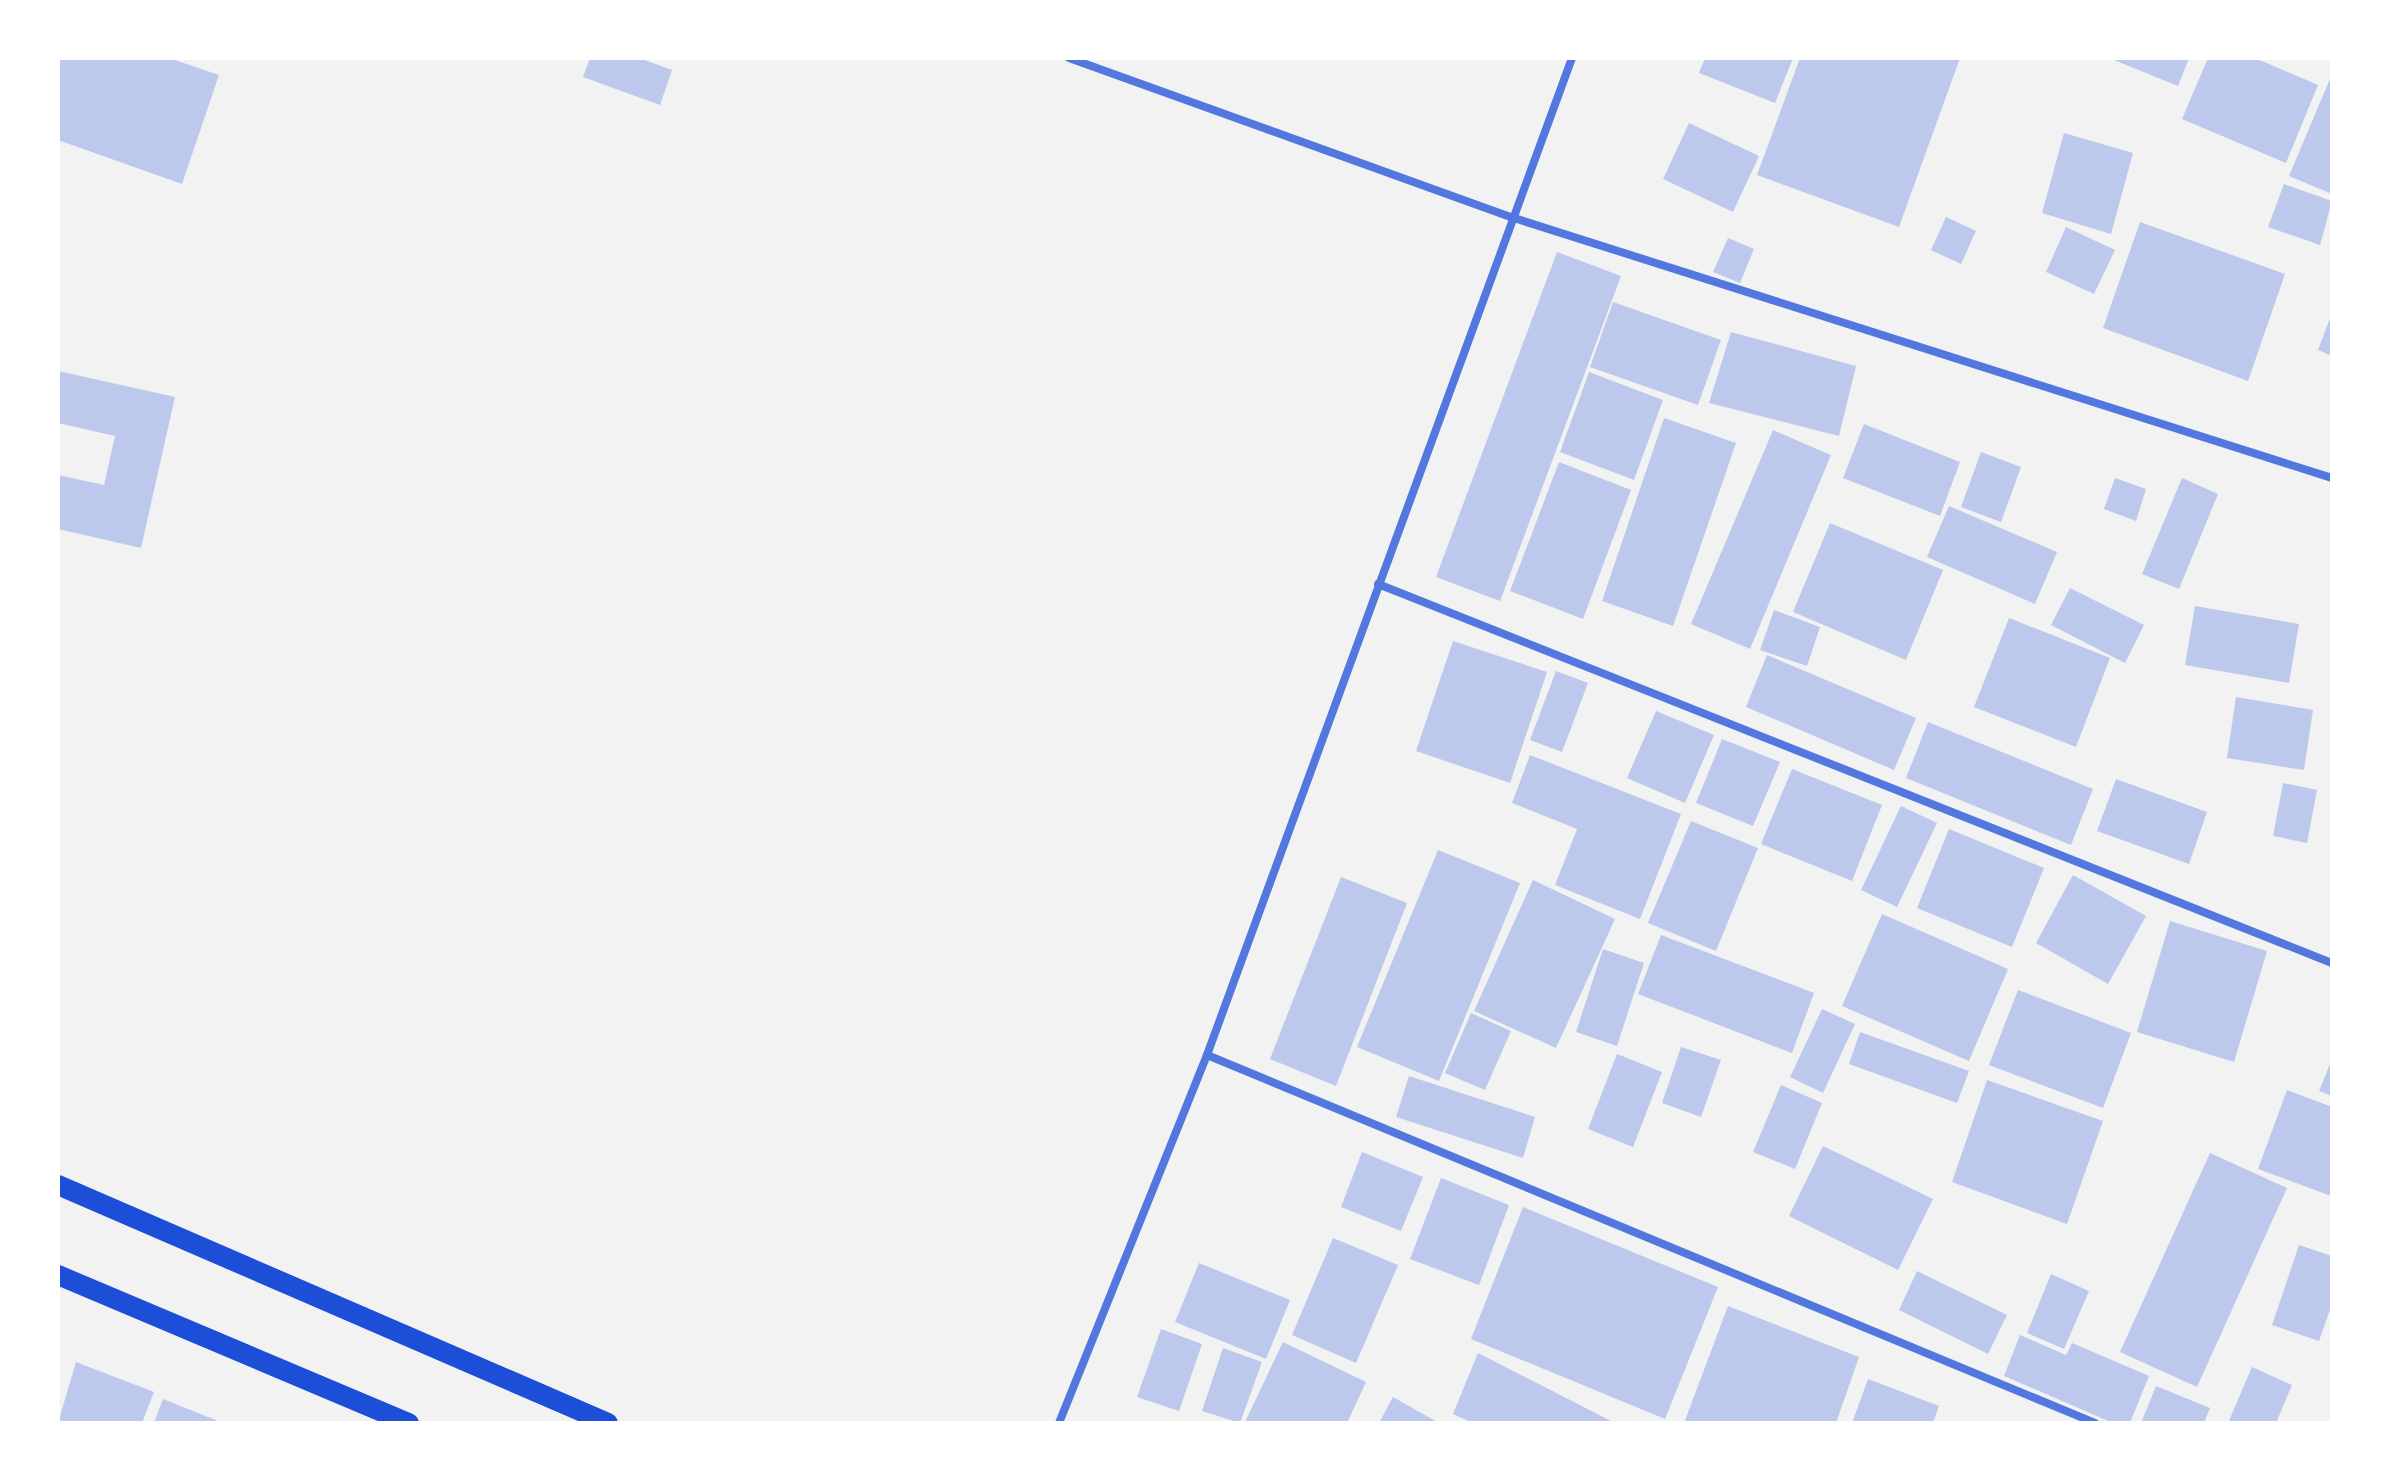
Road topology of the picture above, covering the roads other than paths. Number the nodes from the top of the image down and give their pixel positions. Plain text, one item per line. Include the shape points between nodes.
1 (1069, 58) edge
2 (1572, 58) edge
3 (1514, 218) junction
4 (2332, 478) edge
5 (1378, 584) junction
6 (2332, 963) edge
7 (1207, 1055) junction
8 (58, 1185) edge
9 (58, 1275) edge
10 (409, 1423) edge
11 (608, 1423) edge
12 (1059, 1423) edge
13 (2095, 1423) edge

1 - 3 street
2 - 3 street
3 - 4 street
3 - 5 street
5 - 6 street
5 - 7 street
7 - 12 street
7 - 13 street
8 - 11 main road
9 - 10 main road

